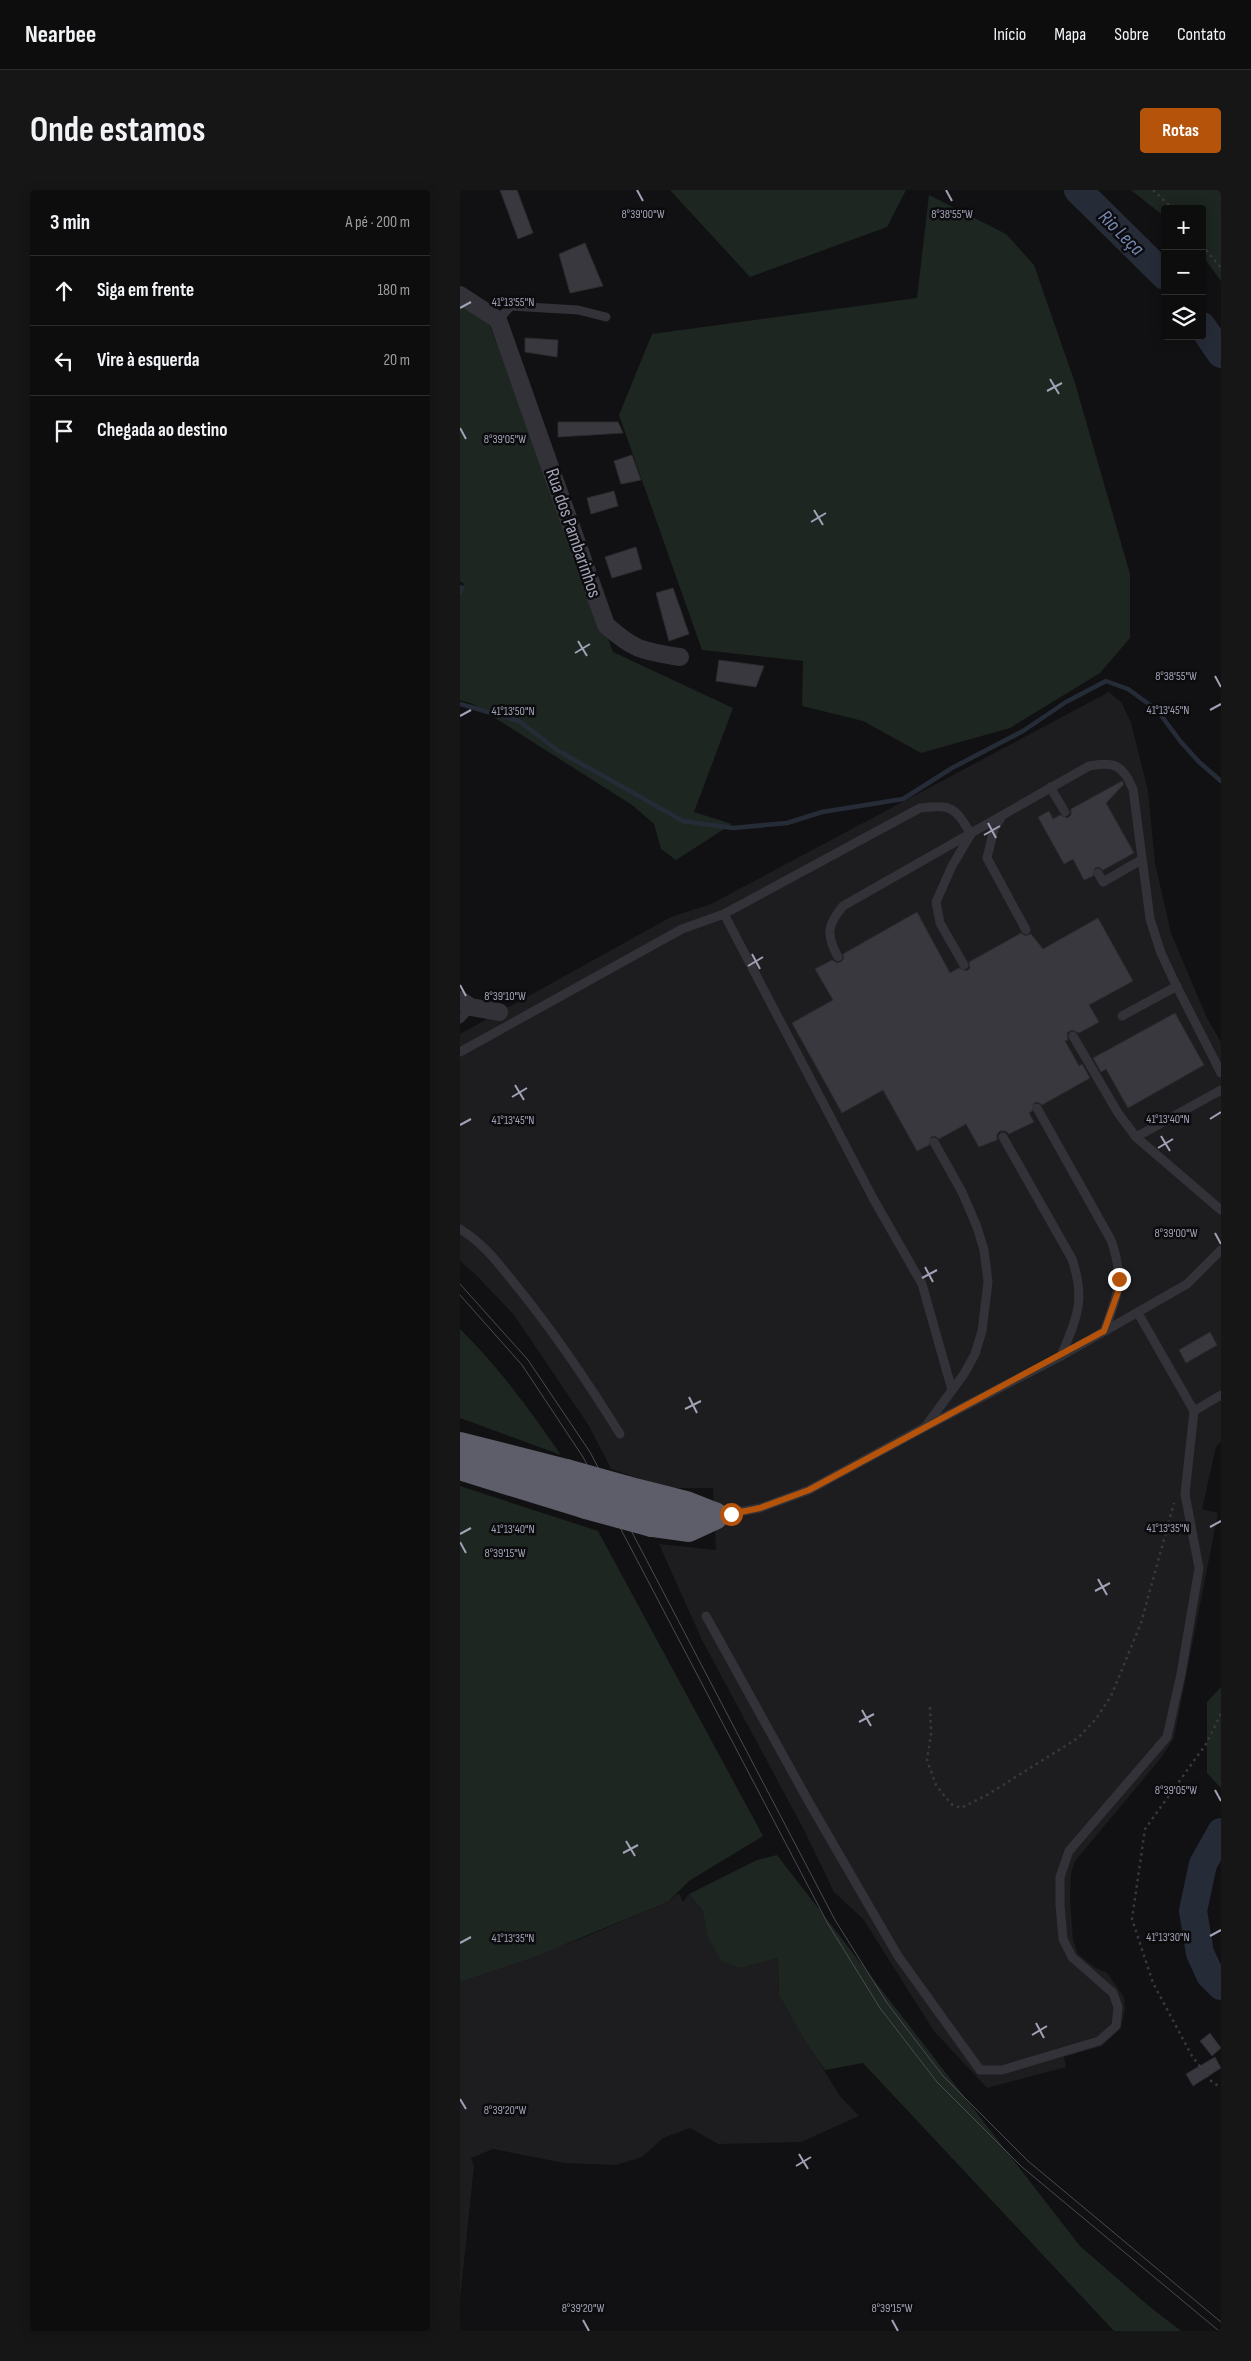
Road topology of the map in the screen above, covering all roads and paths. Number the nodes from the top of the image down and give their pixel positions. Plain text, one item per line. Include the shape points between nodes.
1 (1152, 190) edge
2 (1169, 205) edge
3 (1206, 250) edge
4 (1221, 268) edge
5 (460, 295) edge
6 (606, 317) dead end
7 (498, 320) junction
8 (680, 657) dead end
9 (1050, 787) junction
10 (1065, 812) dead end
11 (1003, 813) junction
12 (971, 834) junction
13 (1141, 860) junction
14 (1098, 873) dead end
15 (724, 914) junction
16 (1026, 930) dead end
17 (838, 957) dead end
18 (964, 965) dead end
19 (1177, 986) junction
20 (464, 1009) edge
21 (1122, 1016) dead end
22 (501, 1020) junction
23 (1073, 1036) dead end
24 (460, 1052) edge
25 (1221, 1072) edge
26 (1221, 1090) edge
27 (1037, 1108) dead end
28 (1003, 1137) dead end
29 (1136, 1137) junction
30 (934, 1142) dead end
31 (1221, 1210) edge
32 (460, 1229) edge
33 (1221, 1250) edge
34 (1138, 1313) junction
35 (1104, 1331) junction
36 (1061, 1356) junction
37 (952, 1390) junction
38 (1221, 1395) edge
39 (1194, 1411) junction
40 (925, 1427) junction
41 (620, 1434) dead end
42 (460, 1446) edge
43 (460, 1466) edge
44 (1185, 1494) junction
45 (714, 1516) junction
46 (706, 1616) dead end
47 (930, 1707) dead end
48 (1221, 1714) edge
49 (1221, 2088) edge

1 - 2 path
3 - 4 path
5 - 7 street
6 - 7 lane via 578,310 511,306
7 - 8 street, Rua dos Pambarinhos via 606,625 639,650
9 - 10 lane
9 - 11 lane
9 - 13 lane via 1089,766 1115,765 1127,775 1134,789
11 - 12 lane
11 - 16 lane via 994,828 987,858
12 - 15 lane via 959,815 944,806 920,808
12 - 17 lane via 843,906 830,928 829,940
12 - 18 lane via 936,902 940,923
13 - 14 lane via 1103,882
13 - 19 lane via 1150,919 1161,953
15 - 22 lane via 682,929
15 - 37 lane via 874,1200 922,1284
19 - 21 lane
19 - 25 lane
20 - 22 street
22 - 24 lane
23 - 29 lane via 1118,1113
26 - 29 lane
27 - 35 lane via 1111,1240 1118,1260 1118,1292
28 - 36 lane via 1072,1259 1077,1276 1079,1309
29 - 31 lane
30 - 37 lane via 977,1227 988,1282 976,1354
32 - 41 lane via 493,1257 548,1326
33 - 34 lane via 1187,1284
34 - 35 lane
34 - 39 lane
35 - 36 lane
36 - 40 lane
37 - 40 lane
38 - 39 lane
39 - 44 lane
40 - 45 lane via 809,1490 760,1508
42 - 45 highway, bridge via 686,1505
43 - 45 highway, bridge via 652,1522 688,1528
44 - 46 lane via 1199,1568 1167,1737 1069,1851 1060,1876 1063,1939 1072,1957 1113,1993 1118,2007 1116,2026 1099,2042 1002,2070 980,2070 898,1956
44 - 47 path via 1174,1502 1140,1623 1111,1696 1078,1738 961,1808 951,1804 936,1785 927,1760
48 - 49 path via 1206,1744 1145,1830 1132,1919 1154,1983 1192,2056 1211,2081

